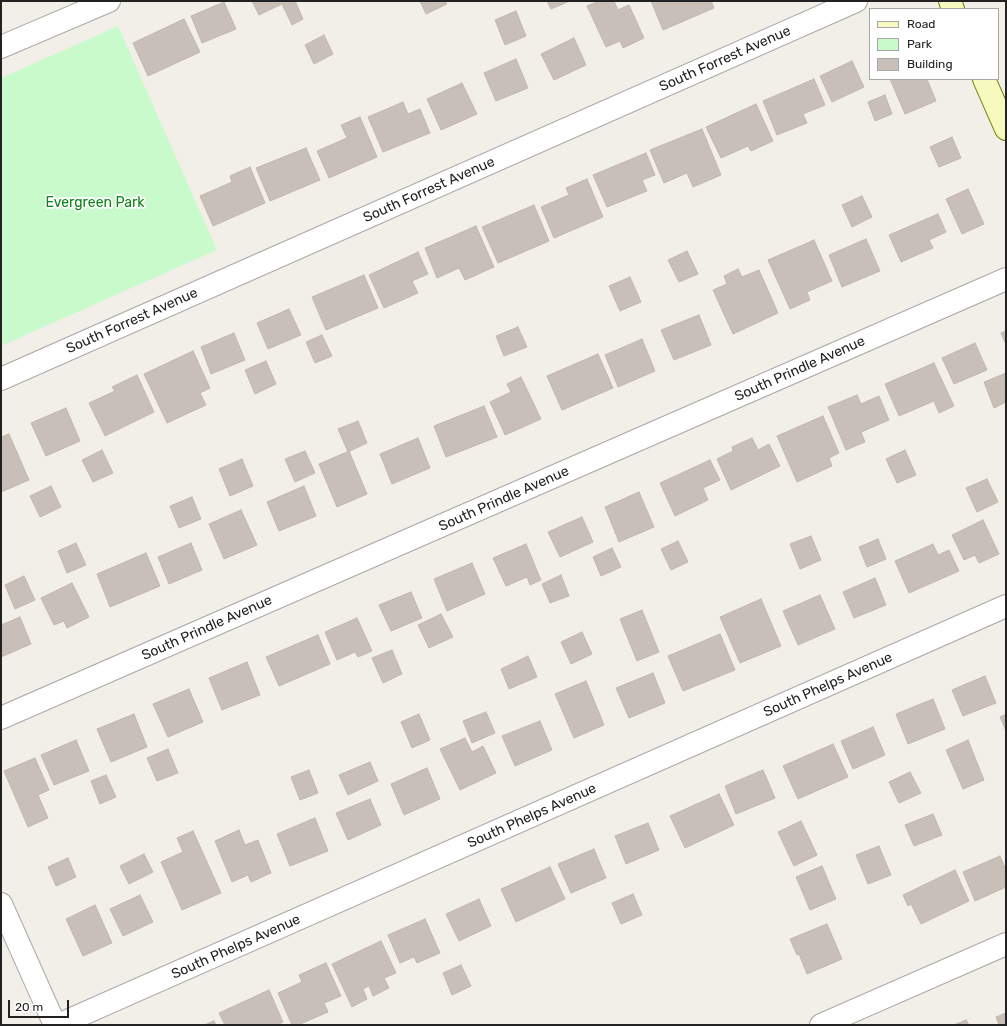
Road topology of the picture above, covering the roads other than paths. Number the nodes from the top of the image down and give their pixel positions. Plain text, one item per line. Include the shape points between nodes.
1 (109, 1) edge
2 (856, 1) edge
3 (1, 47) edge
4 (984, 80) edge
5 (1006, 129) edge
6 (1006, 279) edge
7 (1, 379) edge
8 (1006, 606) edge
9 (1, 718) edge
10 (1, 904) edge
11 (1006, 944) edge
12 (55, 1025) edge
13 (58, 1025) edge
14 (821, 1025) edge

1 - 3 street
2 - 7 street, South Forrest Avenue
4 - 5 main road
6 - 9 street, South Prindle Avenue
8 - 13 street, South Phelps Avenue
10 - 12 street
11 - 14 street

